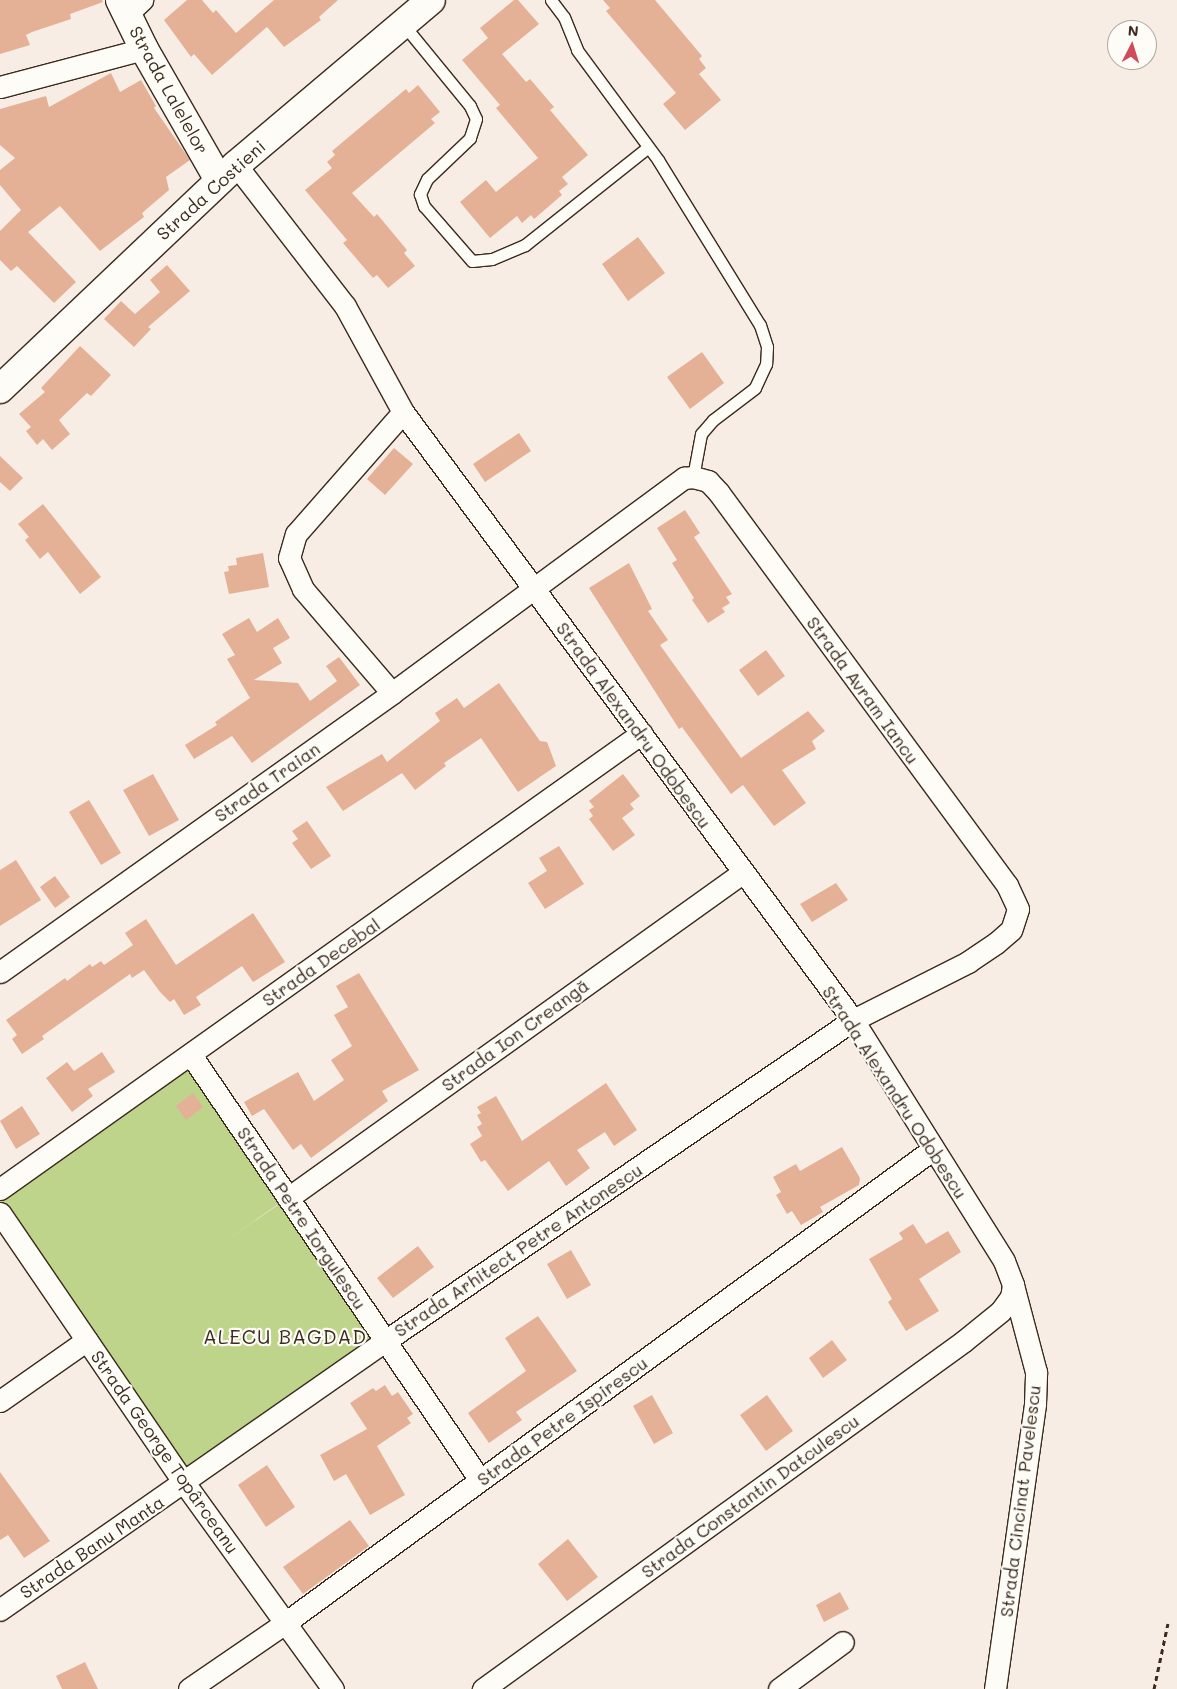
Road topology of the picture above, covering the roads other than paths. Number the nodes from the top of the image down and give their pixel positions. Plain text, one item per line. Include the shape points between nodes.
1 (431, 0) edge
2 (551, 0) edge
3 (130, 5) edge
4 (403, 24) junction
5 (144, 49) junction
6 (0, 87) edge
7 (648, 146) junction
8 (227, 172) junction
9 (0, 389) edge
10 (403, 412) junction
11 (693, 476) junction
12 (533, 589) junction
13 (392, 693) junction
14 (642, 733) junction
15 (742, 873) junction
16 (0, 972) edge
17 (853, 1020) junction
18 (191, 1055) junction
19 (933, 1149) junction
20 (0, 1189) edge
21 (288, 1198) junction
22 (0, 1213) edge
23 (1012, 1291) junction
24 (87, 1340) junction
25 (385, 1341) junction
26 (0, 1401) edge
27 (480, 1480) junction
28 (185, 1484) junction
29 (0, 1610) edge
30 (285, 1623) junction
31 (843, 1642) dead end
32 (188, 1689) edge
33 (332, 1689) edge
34 (483, 1689) edge
35 (779, 1689) edge
36 (996, 1689) edge

1 - 4 street, Strada Costieni
2 - 7 lane via 564,17 578,50
3 - 5 street, Strada Lalelelor
4 - 7 lane via 470,106 476,119 470,138 427,178 420,194 424,206 472,261 492,259 525,245
4 - 8 street, Strada Costieni
5 - 6 street
5 - 8 street, Strada Lalelelor
7 - 11 lane via 760,325 767,347 766,364 755,388 713,420 701,434
8 - 9 street, Strada Costieni
8 - 10 street, Strada Alexandru Odobescu via 345,306
10 - 12 street, Strada Alexandru Odobescu
10 - 13 street via 296,534 289,558 303,589
11 - 12 street via 684,478
11 - 17 street, Strada Avram Iancu via 708,481 719,493 1007,885 1018,908 1011,930 996,943 968,962
12 - 13 street, Strada Traian
12 - 14 street, Strada Alexandru Odobescu
13 - 16 street, Strada Traian
14 - 15 street, Strada Alexandru Odobescu
14 - 18 street, Strada Decebal
15 - 17 street, Strada Alexandru Odobescu
15 - 21 street, Strada Ion Creangă
17 - 19 street, Strada Alexandru Odobescu
17 - 25 street, Strada Arhitect Petre Antonescu
18 - 20 street, Strada Decebal
18 - 21 street, Strada Petre Iorgulescu
19 - 23 street, Strada Alexandru Odobescu via 1004,1261
19 - 27 street, Strada Petre Ispirescu
21 - 25 street, Strada Petre Iorgulescu
22 - 24 street, Strada George Topârceanu
23 - 34 street, Strada Constantin Datculescu via 1001,1311 964,1341
23 - 36 street, Strada Cincinat Pavelescu via 1036,1372 1036,1404
24 - 26 street
24 - 28 street, Strada George Topârceanu
25 - 27 street, Strada Petre Iorgulescu
25 - 28 street, Strada Arhitect Petre Antonescu
27 - 30 street, Strada Petre Ispirescu
28 - 29 street, Strada Banu Manta
28 - 30 street, Strada George Topârceanu
30 - 32 street, Strada Petre Ispirescu
30 - 33 street, Strada George Topârceanu
31 - 35 street

